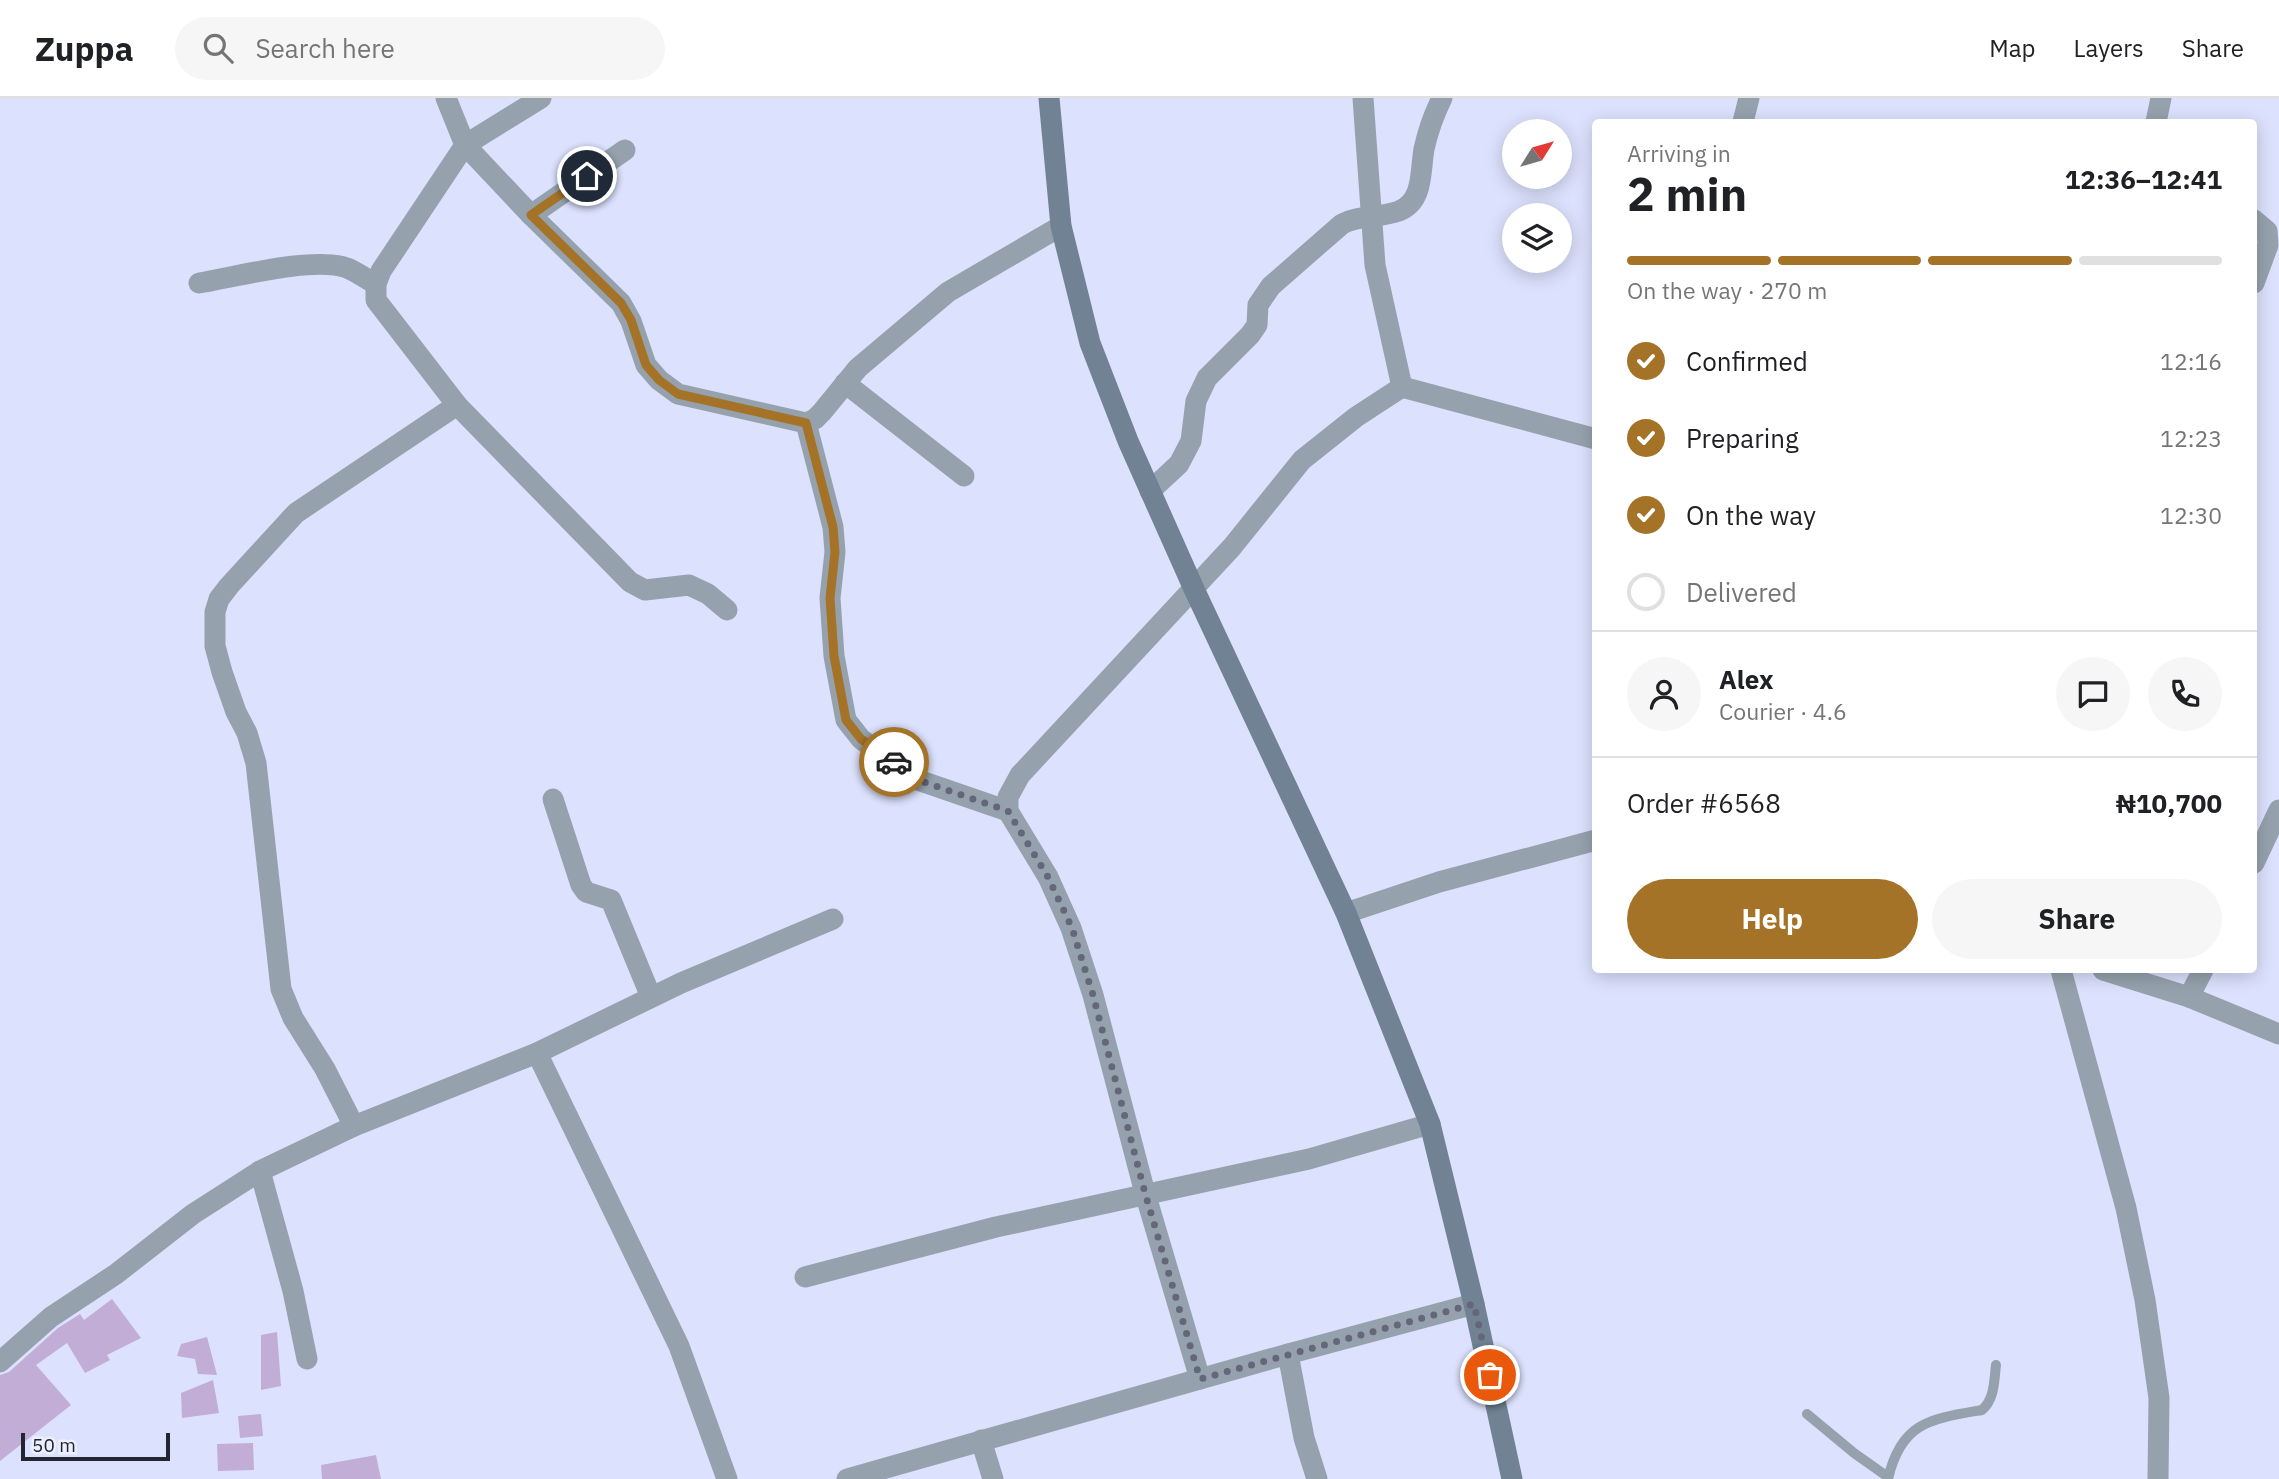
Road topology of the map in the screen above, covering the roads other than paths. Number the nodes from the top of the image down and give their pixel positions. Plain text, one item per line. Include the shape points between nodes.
1 (446, 98) edge
2 (541, 98) edge
3 (1049, 98) edge
4 (1443, 98) edge
5 (1749, 98) edge
6 (2161, 98) edge
7 (1361, 100) edge
8 (1744, 119) edge
9 (2157, 119) edge
10 (465, 145) junction
11 (625, 150) dead end
12 (531, 215) junction
13 (1370, 217) junction
14 (2257, 223) edge
15 (1061, 226) junction
16 (2257, 275) edge
17 (199, 283) dead end
18 (376, 284) junction
19 (845, 383) junction
20 (1402, 387) junction
21 (457, 405) junction
22 (806, 423) junction
23 (1592, 438) edge
24 (964, 476) dead end
25 (1150, 491) junction
26 (1194, 589) junction
27 (727, 610) dead end
28 (553, 799) dead end
29 (2279, 810) edge
30 (1008, 811) junction
31 (1592, 841) edge
32 (2257, 857) edge
33 (1346, 913) junction
34 (834, 919) dead end
35 (2062, 973) edge
36 (2113, 973) edge
37 (2201, 973) edge
38 (651, 997) junction
39 (2189, 997) junction
40 (2279, 1034) edge
41 (537, 1053) junction
42 (1430, 1124) junction
43 (354, 1126) junction
44 (260, 1171) junction
45 (1145, 1193) junction
46 (805, 1277) dead end
47 (1474, 1304) junction
48 (1288, 1354) junction
49 (307, 1359) dead end
50 (0, 1362) edge
51 (1996, 1364) dead end
52 (1200, 1379) junction
53 (1807, 1414) dead end
54 (981, 1440) junction
55 (1888, 1478) edge
56 (727, 1479) edge
57 (847, 1479) edge
58 (993, 1479) edge
59 (1317, 1479) edge
60 (1513, 1479) edge
61 (2158, 1479) edge

1 - 10 street
2 - 10 street
3 - 15 street
4 - 13 street via 1433,117 1419,189 1411,204
5 - 8 street
6 - 9 street
7 - 13 street
10 - 12 street
10 - 18 street
11 - 12 street
12 - 22 street via 621,303 646,365 659,380 678,394
13 - 20 street via 1375,265
13 - 25 street via 1342,224 1271,286 1258,305 1257,325 1250,335 1207,377 1196,401 1191,441 1179,464
14 - 16 street via 2267,231 2268,245
15 - 19 street via 948,292
15 - 25 street via 1090,343
17 - 18 street via 326,264 346,268
18 - 21 street via 376,300
19 - 22 street via 822,412
19 - 24 street
20 - 23 street
20 - 26 street via 1302,460
21 - 27 street via 630,582 645,590 689,585
21 - 43 street via 296,513 229,586 215,612 215,646 222,673 256,763 281,989
22 - 30 street via 833,527 830,598 834,656 846,720 861,739 915,779
25 - 26 street
26 - 30 street via 1020,775 1008,797
26 - 33 street
28 - 38 street via 581,885 586,892 611,900
29 - 32 street
30 - 45 street via 1072,928
31 - 33 street via 1439,882
33 - 42 street
34 - 38 street
35 - 61 street via 2126,1208 2145,1300 2159,1398
36 - 39 street
37 - 39 street
38 - 41 street
39 - 40 street
41 - 43 street
41 - 56 street via 679,1346
42 - 45 street via 1308,1159
42 - 47 street
43 - 44 street
44 - 49 street
44 - 50 street via 51,1317
45 - 46 street
45 - 52 street
47 - 48 street
47 - 60 street
48 - 52 street
48 - 59 street
51 - 55 lane via 1988,1405 1915,1427 1897,1451
52 - 54 street
53 - 55 lane
54 - 57 street
54 - 58 street

